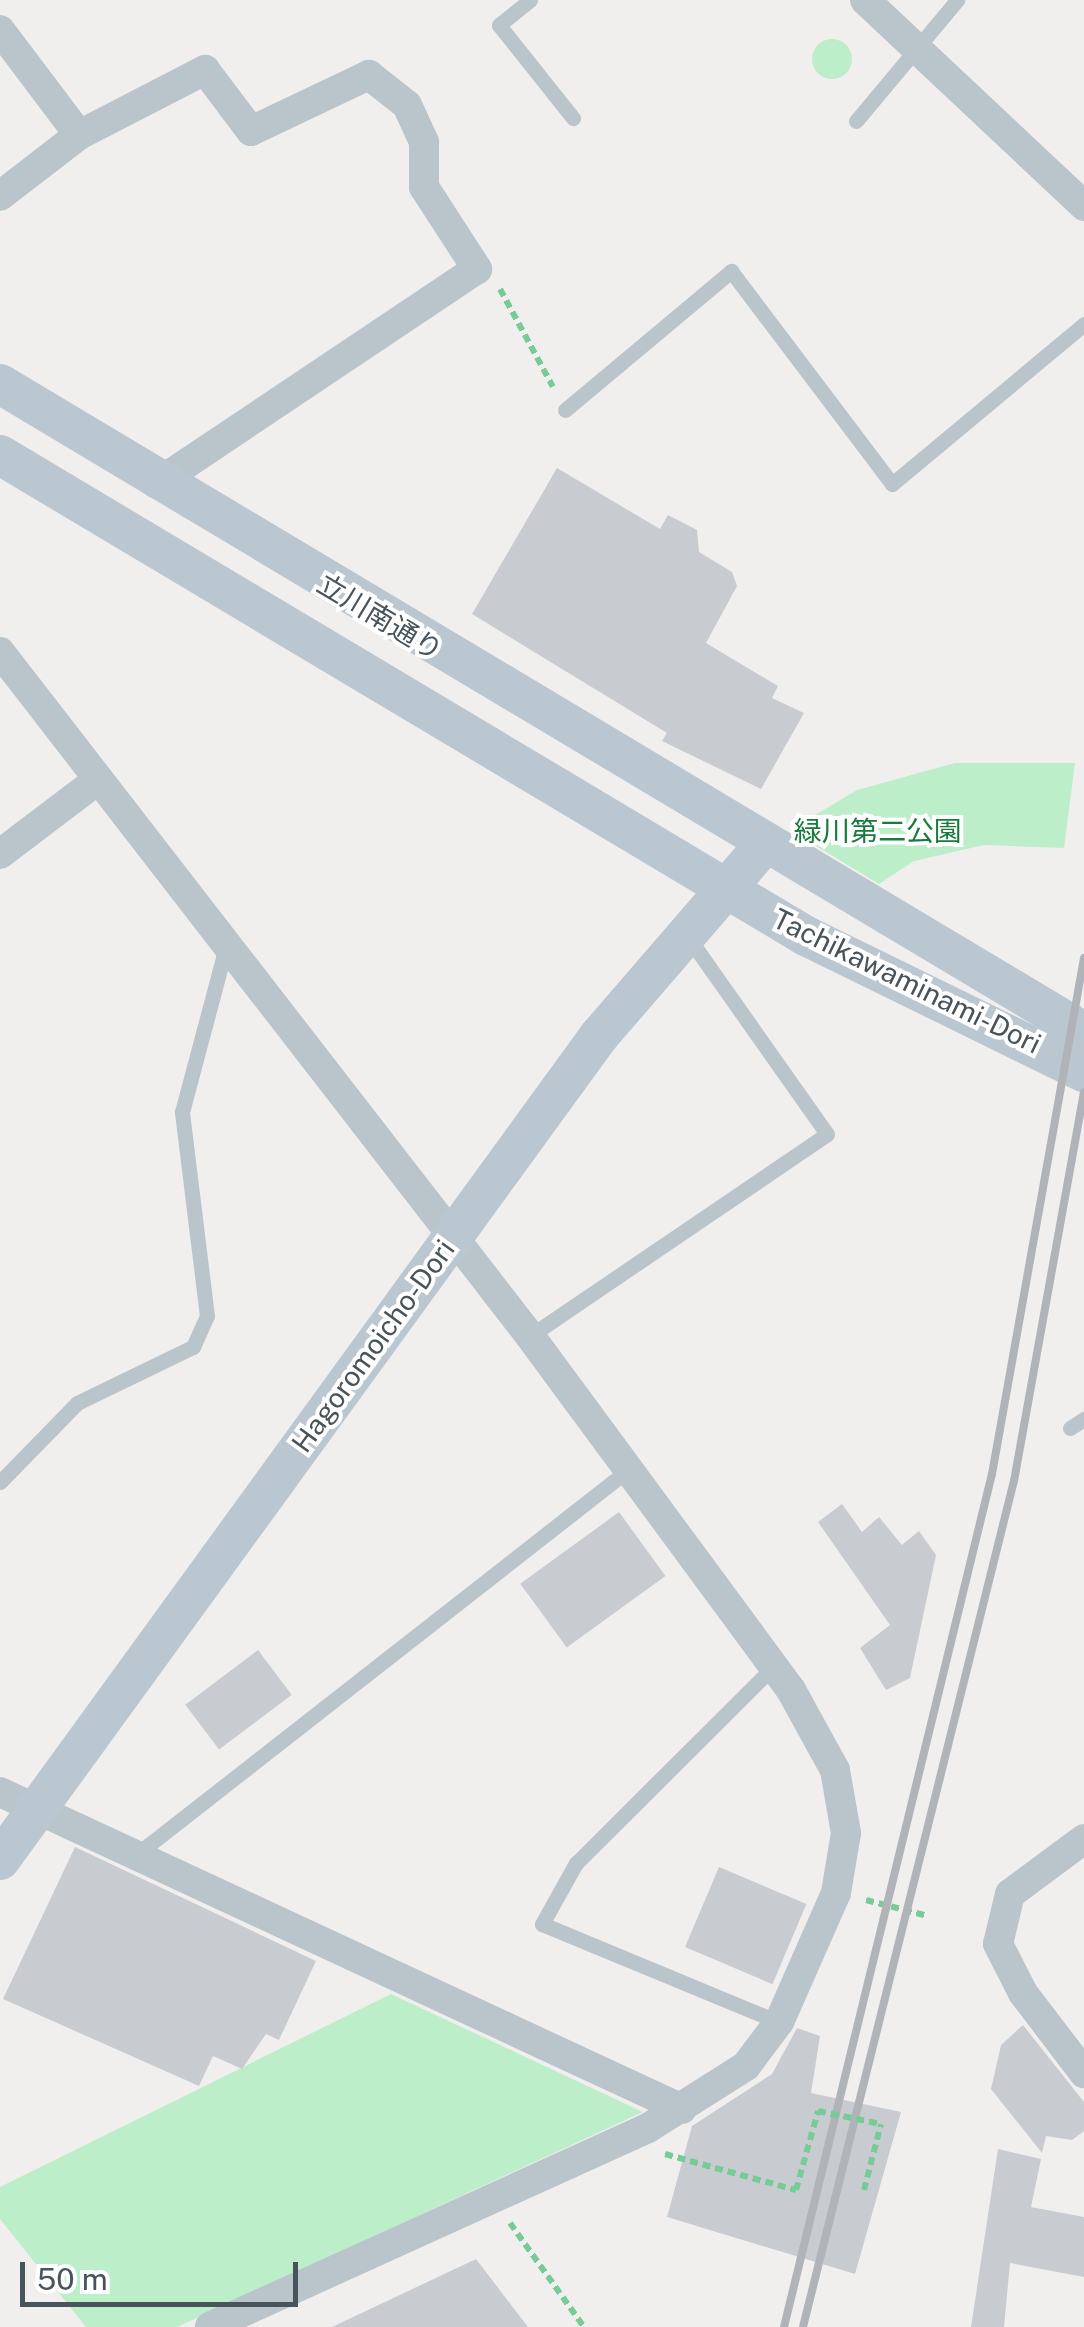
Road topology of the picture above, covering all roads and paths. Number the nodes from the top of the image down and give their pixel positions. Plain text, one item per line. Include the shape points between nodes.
1 (530, 0) edge
2 (865, 0) edge
3 (958, 0) edge
4 (0, 30) edge
5 (915, 48) junction
6 (573, 118) dead end
7 (856, 121) dead end
8 (79, 135) junction
9 (0, 196) edge
10 (1084, 206) edge
11 (477, 269) junction
12 (1084, 324) edge
13 (0, 384) edge
14 (565, 410) joint
15 (0, 455) edge
16 (156, 484) junction
17 (0, 652) edge
18 (96, 781) junction
19 (764, 845) junction
20 (0, 854) edge
21 (730, 891) junction
22 (687, 936) junction
23 (226, 947) junction
24 (1084, 1032) edge
25 (1084, 1072) edge
26 (449, 1241) junction
27 (530, 1336) junction
28 (628, 1470) junction
29 (0, 1482) edge
30 (774, 1666) junction
31 (0, 1792) edge
32 (40, 1804) junction
33 (1084, 1839) edge
34 (141, 1851) junction
35 (0, 1860) edge
36 (836, 1893) junction
37 (928, 1916) dead end
38 (779, 2022) junction
39 (1084, 2074) edge
40 (682, 2109) junction
41 (682, 2164) dead end
42 (864, 2190) dead end
43 (494, 2202) junction
44 (210, 2327) edge
45 (584, 2327) edge

1 - 6 lane via 499,25
2 - 5 street
3 - 5 lane
4 - 8 street
5 - 7 lane
5 - 10 street
8 - 9 street
8 - 11 street via 205,70 251,131 369,75 406,104 424,142 424,187
11 - 14 path via 492,275 548,366
11 - 16 street
12 - 14 lane via 892,484 731,271
13 - 16 street, 立川南通り
15 - 21 street, 立川南通り
16 - 19 street, 立川南通り
17 - 18 street
18 - 20 street
18 - 23 street
19 - 21 street, Hagoromoicho-Dori
19 - 24 street, Tachikawaminami-Dori
21 - 22 street, Hagoromoicho-Dori
21 - 25 street, Tachikawaminami-Dori
22 - 26 street, Hagoromoicho-Dori via 599,1036
22 - 27 lane via 828,1134
23 - 26 street
23 - 29 lane via 182,1112 207,1316 193,1347 77,1402
26 - 27 street
26 - 32 street, Hagoromoicho-Dori
27 - 28 street
28 - 30 street
28 - 34 lane
30 - 36 street via 835,1770 846,1833
30 - 38 lane via 576,1863 542,1924
31 - 32 street
32 - 34 street
32 - 35 street, Hagoromoicho-Dori
33 - 39 street via 1010,1894 998,1944 1022,1993
34 - 40 street
36 - 37 path
36 - 38 street
38 - 40 street via 746,2066
40 - 43 street
41 - 42 path, bridge via 796,2190 818,2110 882,2124
43 - 44 street
43 - 45 path

